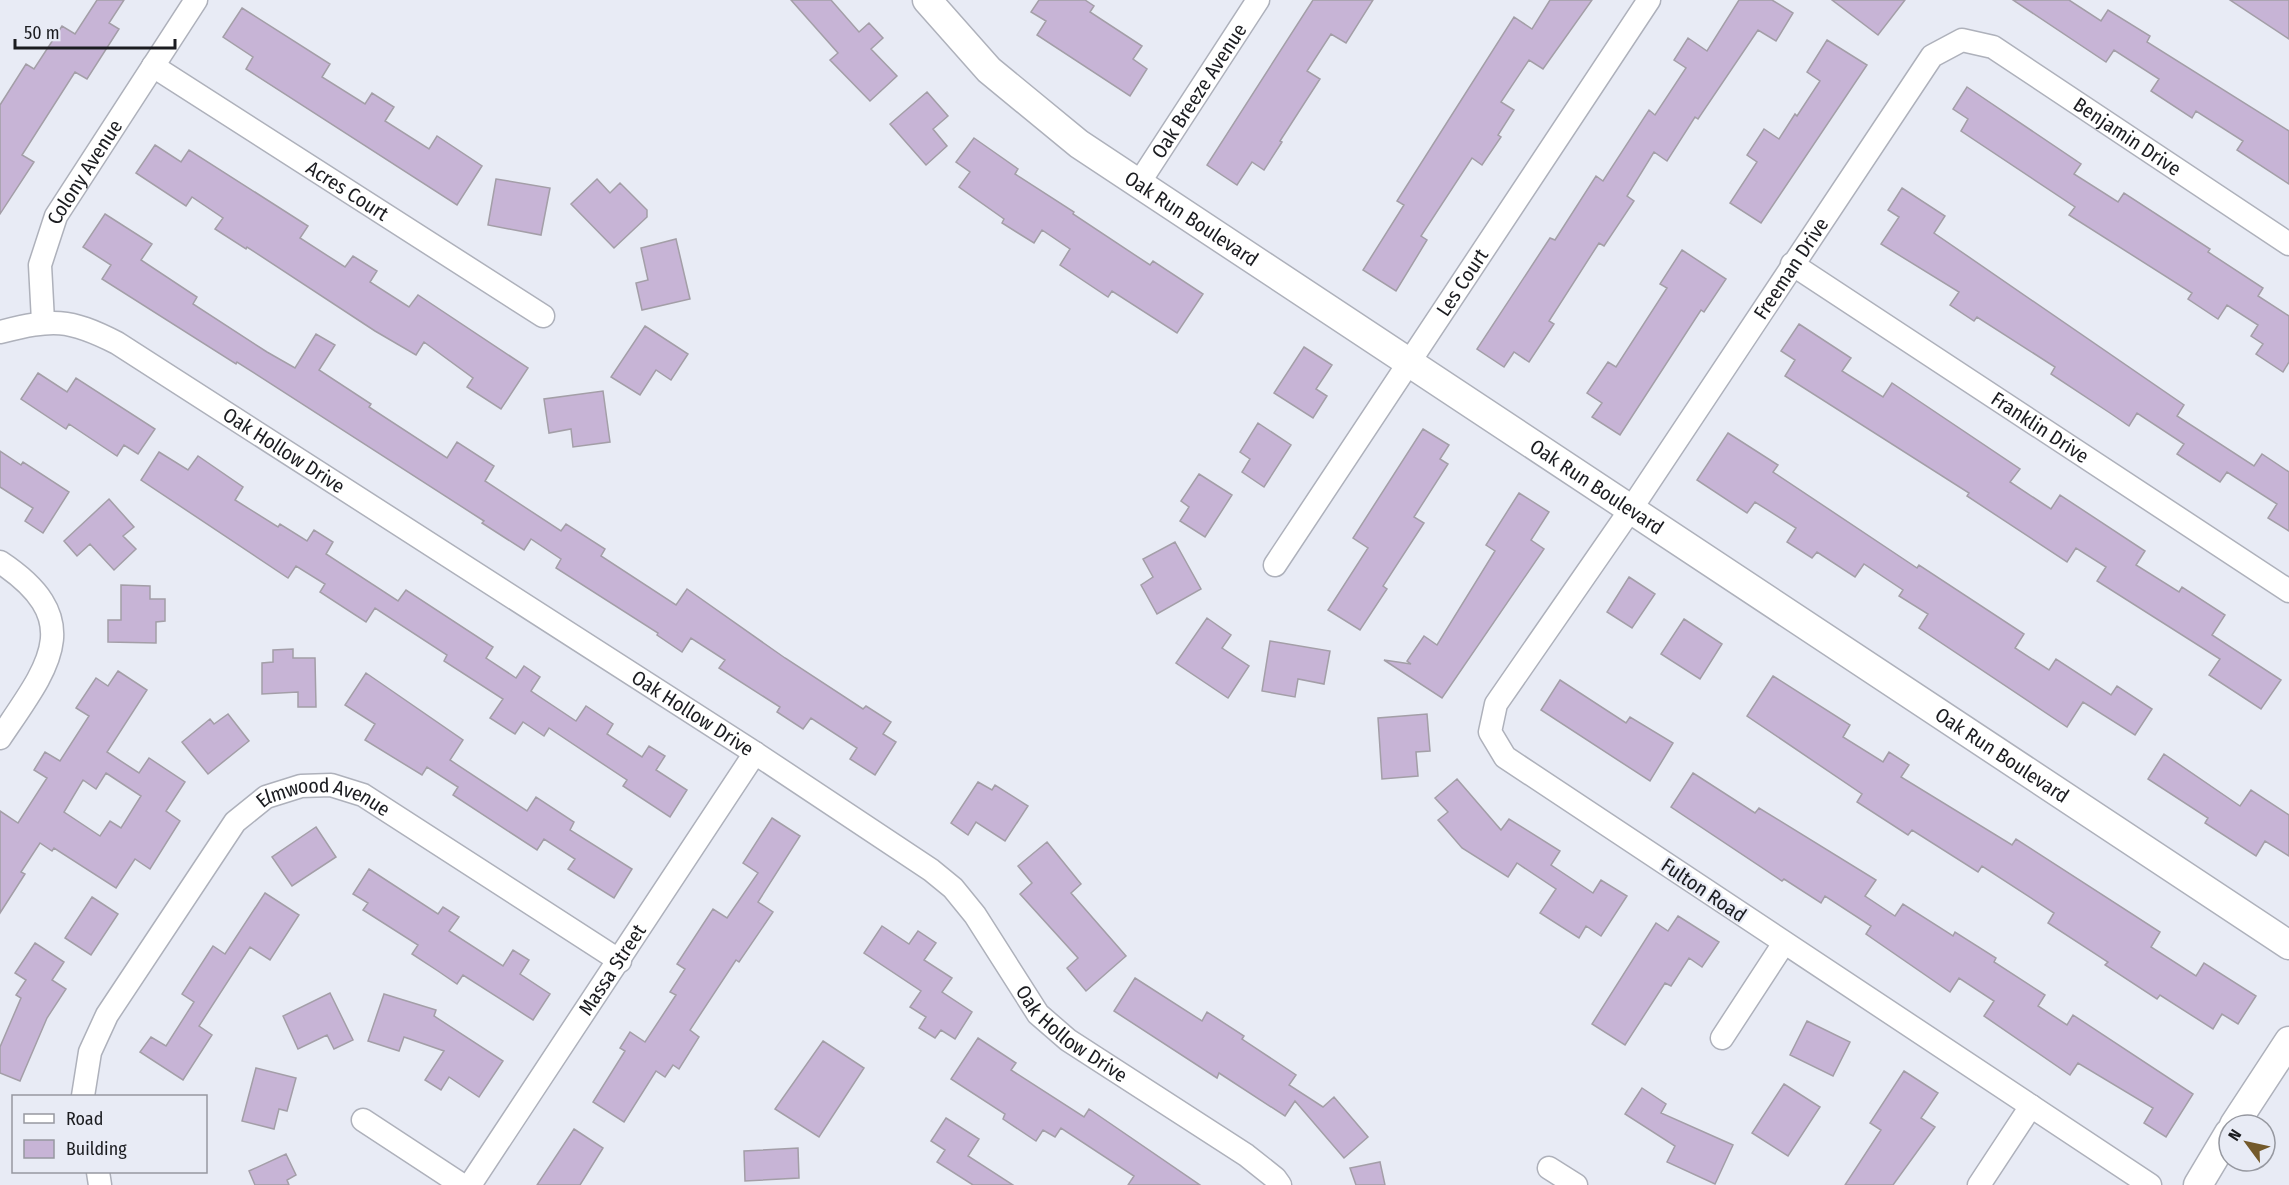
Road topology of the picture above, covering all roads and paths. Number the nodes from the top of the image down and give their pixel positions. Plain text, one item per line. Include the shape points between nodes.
1 (196, 0) edge
2 (927, 0) edge
3 (1258, 0) edge
4 (1648, 0) edge
5 (1962, 40) joint
6 (153, 66) junction
7 (1139, 183) junction
8 (2289, 244) edge
9 (1792, 264) junction
10 (543, 316) dead end
11 (43, 321) junction
12 (0, 332) edge
13 (1408, 363) junction
14 (1631, 508) junction
15 (0, 562) edge
16 (1275, 565) dead end
17 (2289, 591) edge
18 (0, 738) edge
19 (755, 753) junction
20 (1784, 943) junction
21 (2289, 945) edge
22 (620, 961) junction
23 (1722, 1038) dead end
24 (2289, 1041) edge
25 (83, 1095) edge
26 (2031, 1106) junction
27 (2242, 1113) edge
28 (363, 1119) dead end
29 (2217, 1153) edge
30 (1549, 1168) dead end
31 (462, 1185) edge
32 (470, 1185) edge
33 (1280, 1185) edge
34 (1576, 1185) edge
35 (1979, 1185) edge
36 (2150, 1185) edge
37 (2198, 1185) edge

1 - 6 street, Colony Avenue
2 - 7 street, Oak Run Boulevard via 989,70 1027,103 1079,144
3 - 7 street, Oak Breeze Avenue
4 - 13 street, Les Court
5 - 8 street, Benjamin Drive via 1993,47
5 - 9 street, Freeman Drive via 1932,56
6 - 10 street, Acres Court
6 - 11 street, Colony Avenue via 56,216 40,265
7 - 13 street, Oak Run Boulevard
9 - 14 street, Freeman Drive
9 - 17 street, Franklin Drive
11 - 12 street
11 - 19 street, Oak Hollow Drive via 84,326 117,343
13 - 14 street, Oak Run Boulevard
13 - 16 street, Les Court
14 - 20 street, Fulton Road via 1496,704 1490,732 1505,757
14 - 21 street, Oak Run Boulevard
15 - 18 street via 43,598 53,626 52,647 39,680
19 - 22 street, Massa Street
19 - 33 street, Oak Hollow Drive via 953,888 975,915 1038,1014 1068,1040 1246,1155
20 - 23 street
20 - 26 street, Fulton Road
22 - 25 street, Elmwood Avenue via 363,795 331,785 300,786 266,797 235,822 107,1015 90,1052
22 - 32 street, Massa Street
24 - 27 street
26 - 35 street
26 - 36 street, Fulton Road
28 - 31 street
29 - 37 street
30 - 34 street

